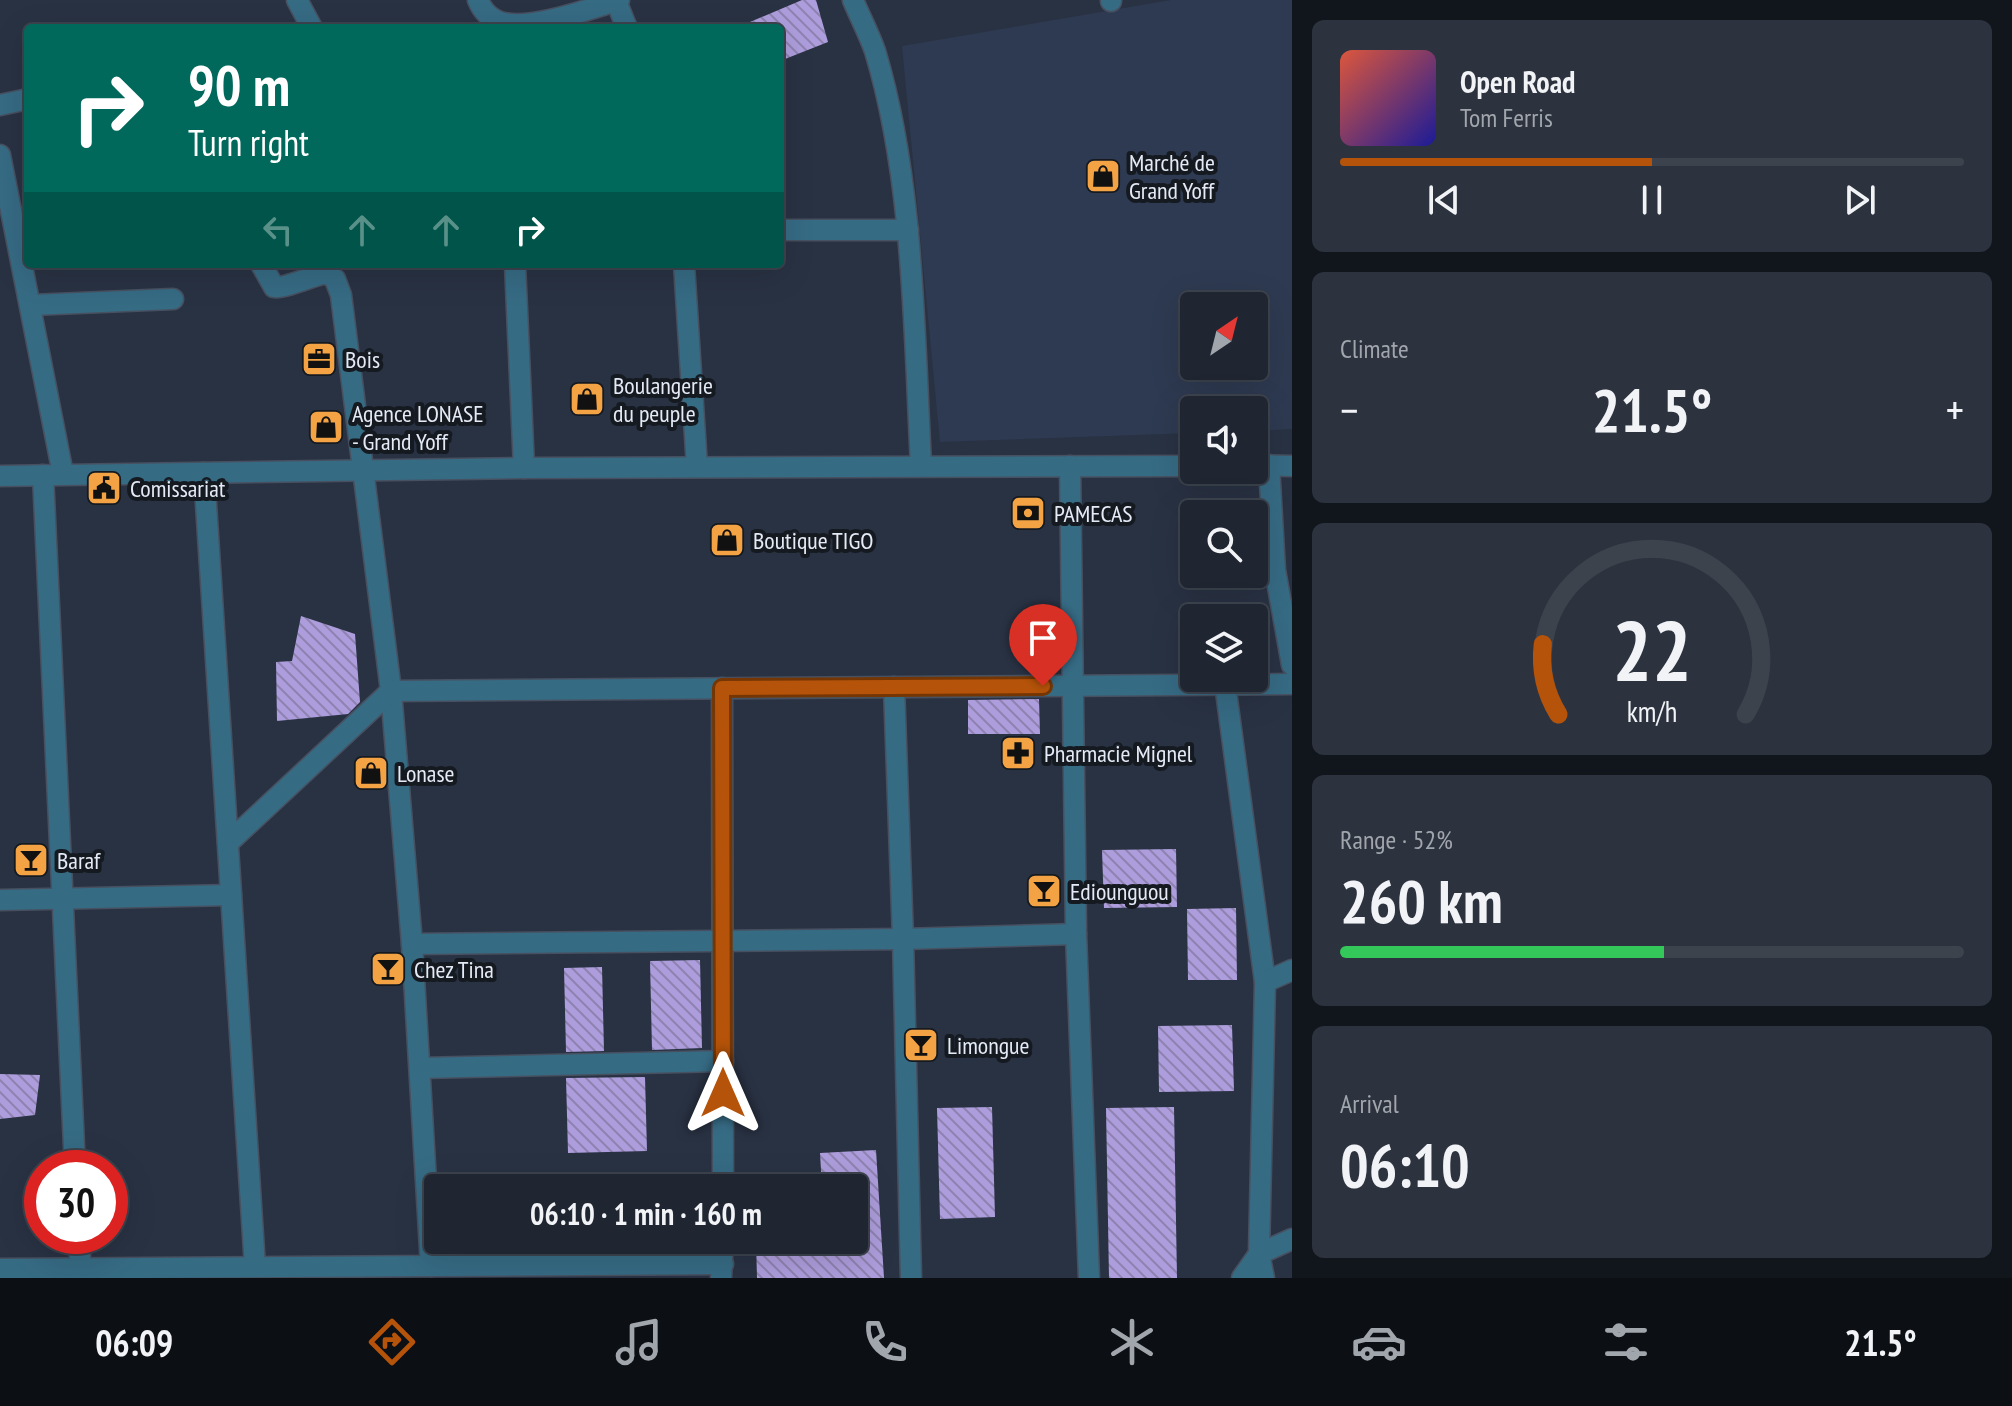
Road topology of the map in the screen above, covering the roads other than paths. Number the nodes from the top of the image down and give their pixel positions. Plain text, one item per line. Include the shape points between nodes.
1 (297, 0) edge
2 (478, 0) edge
3 (617, 0) edge
4 (853, 0) edge
5 (310, 24) edge
6 (626, 24) edge
7 (24, 100) edge
8 (0, 105) edge
9 (0, 155) edge
10 (784, 230) edge
11 (908, 230) junction
12 (263, 268) edge
13 (515, 268) edge
14 (684, 268) edge
15 (173, 299) dead end
16 (31, 305) junction
17 (921, 465) junction
18 (1268, 465) edge
19 (1070, 466) junction
20 (1180, 466) edge
21 (1292, 466) edge
22 (697, 467) junction
23 (524, 468) junction
24 (362, 471) junction
25 (204, 473) junction
26 (53, 475) junction
27 (0, 476) edge
28 (1264, 484) edge
29 (1292, 665) edge
30 (1268, 684) edge
31 (1292, 684) edge
32 (1180, 685) edge
33 (1073, 686) junction
34 (894, 687) junction
35 (722, 688) junction
36 (391, 691) junction
37 (1226, 692) edge
38 (228, 843) junction
39 (231, 895) junction
40 (62, 899) junction
41 (0, 900) edge
42 (1076, 934) junction
43 (903, 939) junction
44 (723, 941) junction
45 (412, 944) junction
46 (1292, 970) edge
47 (1265, 982) junction
48 (723, 1061) junction
49 (420, 1068) junction
50 (74, 1150) edge
51 (723, 1174) edge
52 (1292, 1239) edge
53 (1259, 1254) junction
54 (431, 1266) junction
55 (255, 1267) junction
56 (0, 1269) edge
57 (722, 1271) edge
58 (81, 1273) edge
59 (911, 1278) edge
60 (1089, 1278) edge
61 (1242, 1278) edge
62 (1264, 1278) edge

1 - 5 street
2 - 3 street via 482,11 499,22 528,24
3 - 6 street
4 - 11 street via 874,50
7 - 8 street
9 - 16 street
10 - 11 street
11 - 17 street
12 - 24 street via 280,288 326,273 335,279
13 - 23 street
14 - 22 street
15 - 16 street
16 - 26 street
17 - 19 street
17 - 22 street
18 - 21 street
19 - 20 street
19 - 33 street
22 - 23 street
23 - 24 street
24 - 25 street
24 - 36 street
25 - 26 street
25 - 38 street
26 - 27 street
26 - 40 street
28 - 29 street
30 - 31 street
32 - 33 street
33 - 34 street
33 - 42 street
34 - 35 street
34 - 43 street
35 - 36 street
35 - 44 street
36 - 38 street
36 - 45 street
37 - 47 street
38 - 39 street
39 - 40 street
39 - 55 street
40 - 41 street
40 - 50 street
42 - 43 street
42 - 60 street
43 - 44 street
43 - 59 street
44 - 45 street
44 - 48 street
45 - 49 street
46 - 47 street
47 - 53 street
48 - 49 street
48 - 51 street
49 - 54 street
52 - 53 street
53 - 61 street
53 - 62 street
54 - 55 street
54 - 57 street
55 - 58 street
56 - 58 street

